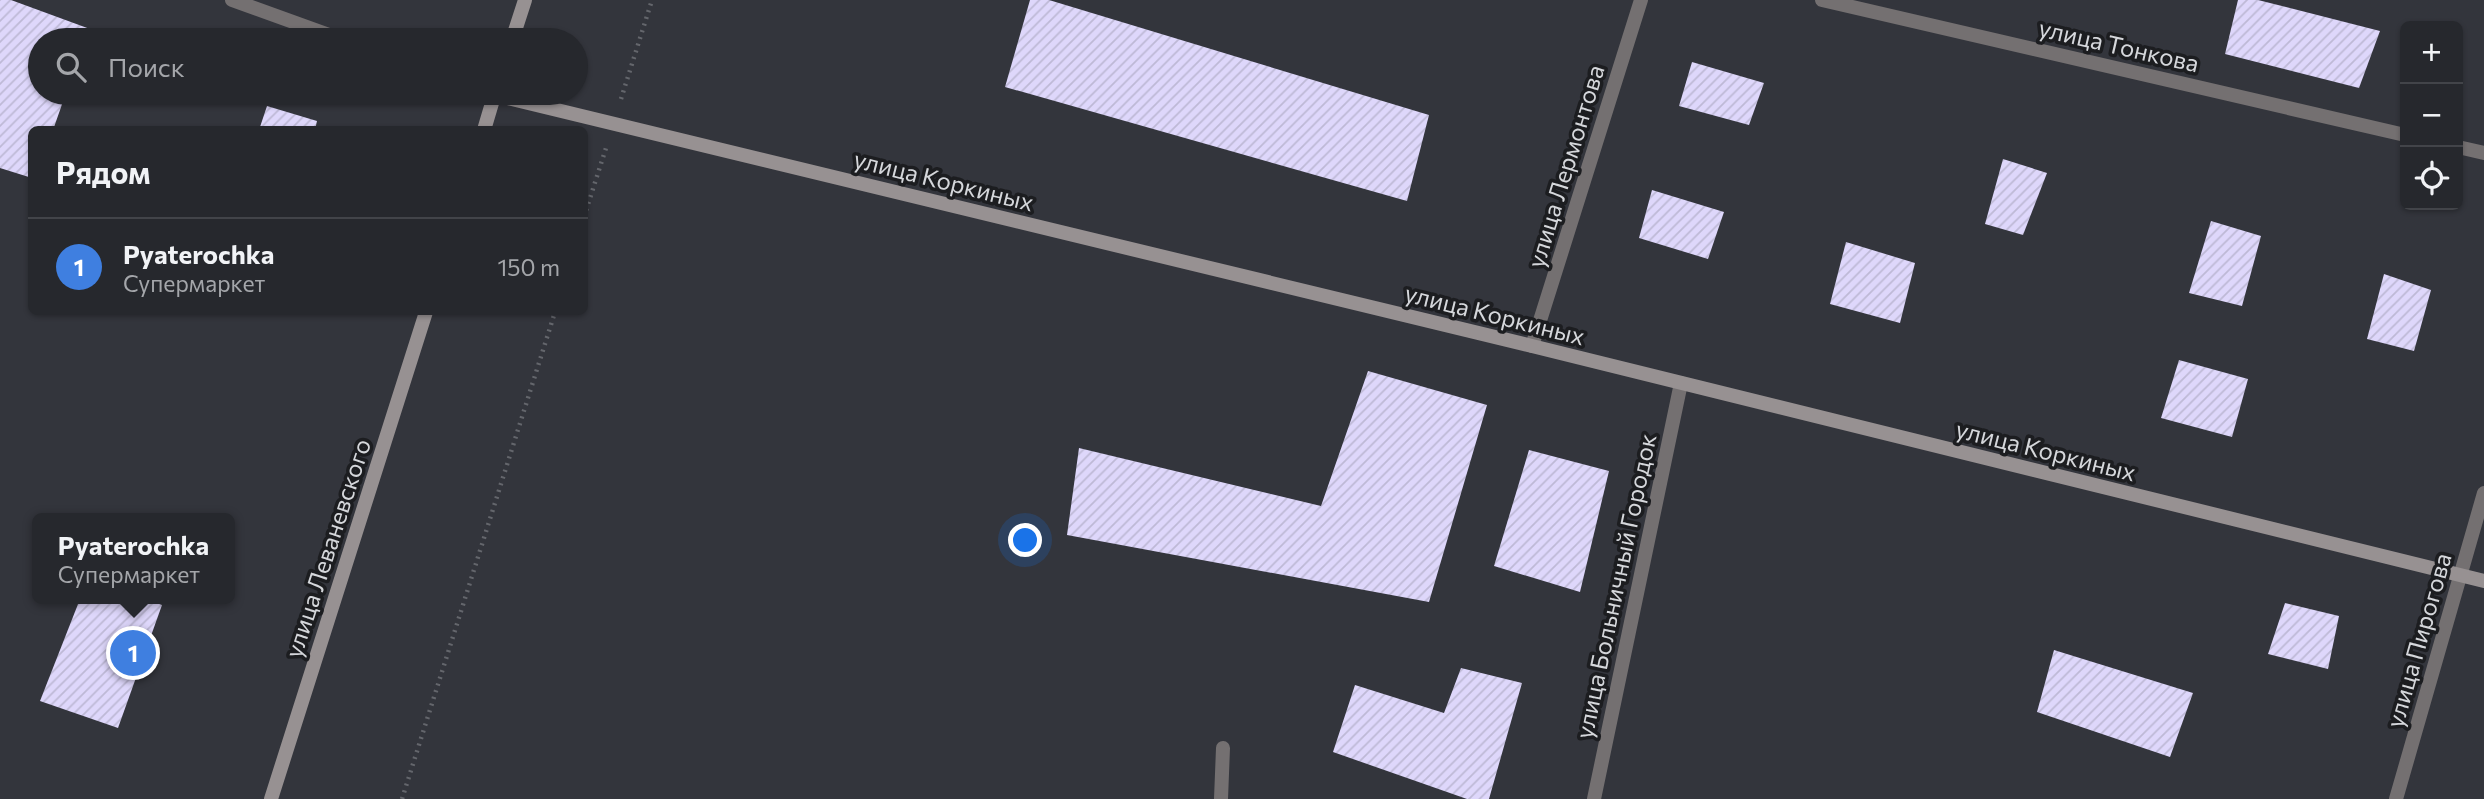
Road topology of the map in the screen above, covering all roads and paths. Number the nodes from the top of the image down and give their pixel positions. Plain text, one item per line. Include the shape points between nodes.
1 (232, 0) edge
2 (525, 0) edge
3 (1641, 0) edge
4 (1822, 0) edge
5 (310, 28) edge
6 (516, 28) edge
7 (490, 105) edge
8 (542, 105) edge
9 (485, 126) edge
10 (2400, 134) edge
11 (2463, 148) edge
12 (2484, 153) edge
13 (425, 315) edge
14 (554, 315) edge
15 (1532, 346) junction
16 (1681, 383) junction
17 (2484, 493) edge
18 (2460, 576) junction
19 (2484, 581) edge
20 (1223, 748) dead end
21 (271, 799) edge
22 (402, 799) edge
23 (1222, 799) edge
24 (1594, 799) edge
25 (2396, 799) edge

1 - 5 street
2 - 6 street
3 - 15 street, улица Лермонтова
4 - 10 street, улица Тонкова
7 - 9 street
8 - 15 street, улица Коркиных
11 - 12 street
13 - 21 street, улица Леваневского
14 - 22 path
15 - 16 street, улица Коркиных
16 - 18 street, улица Коркиных
16 - 24 street, улица Больничный Городок
17 - 18 street, улица Пирогова
18 - 19 street, улица Коркиных
18 - 25 street, улица Пирогова
20 - 23 street

